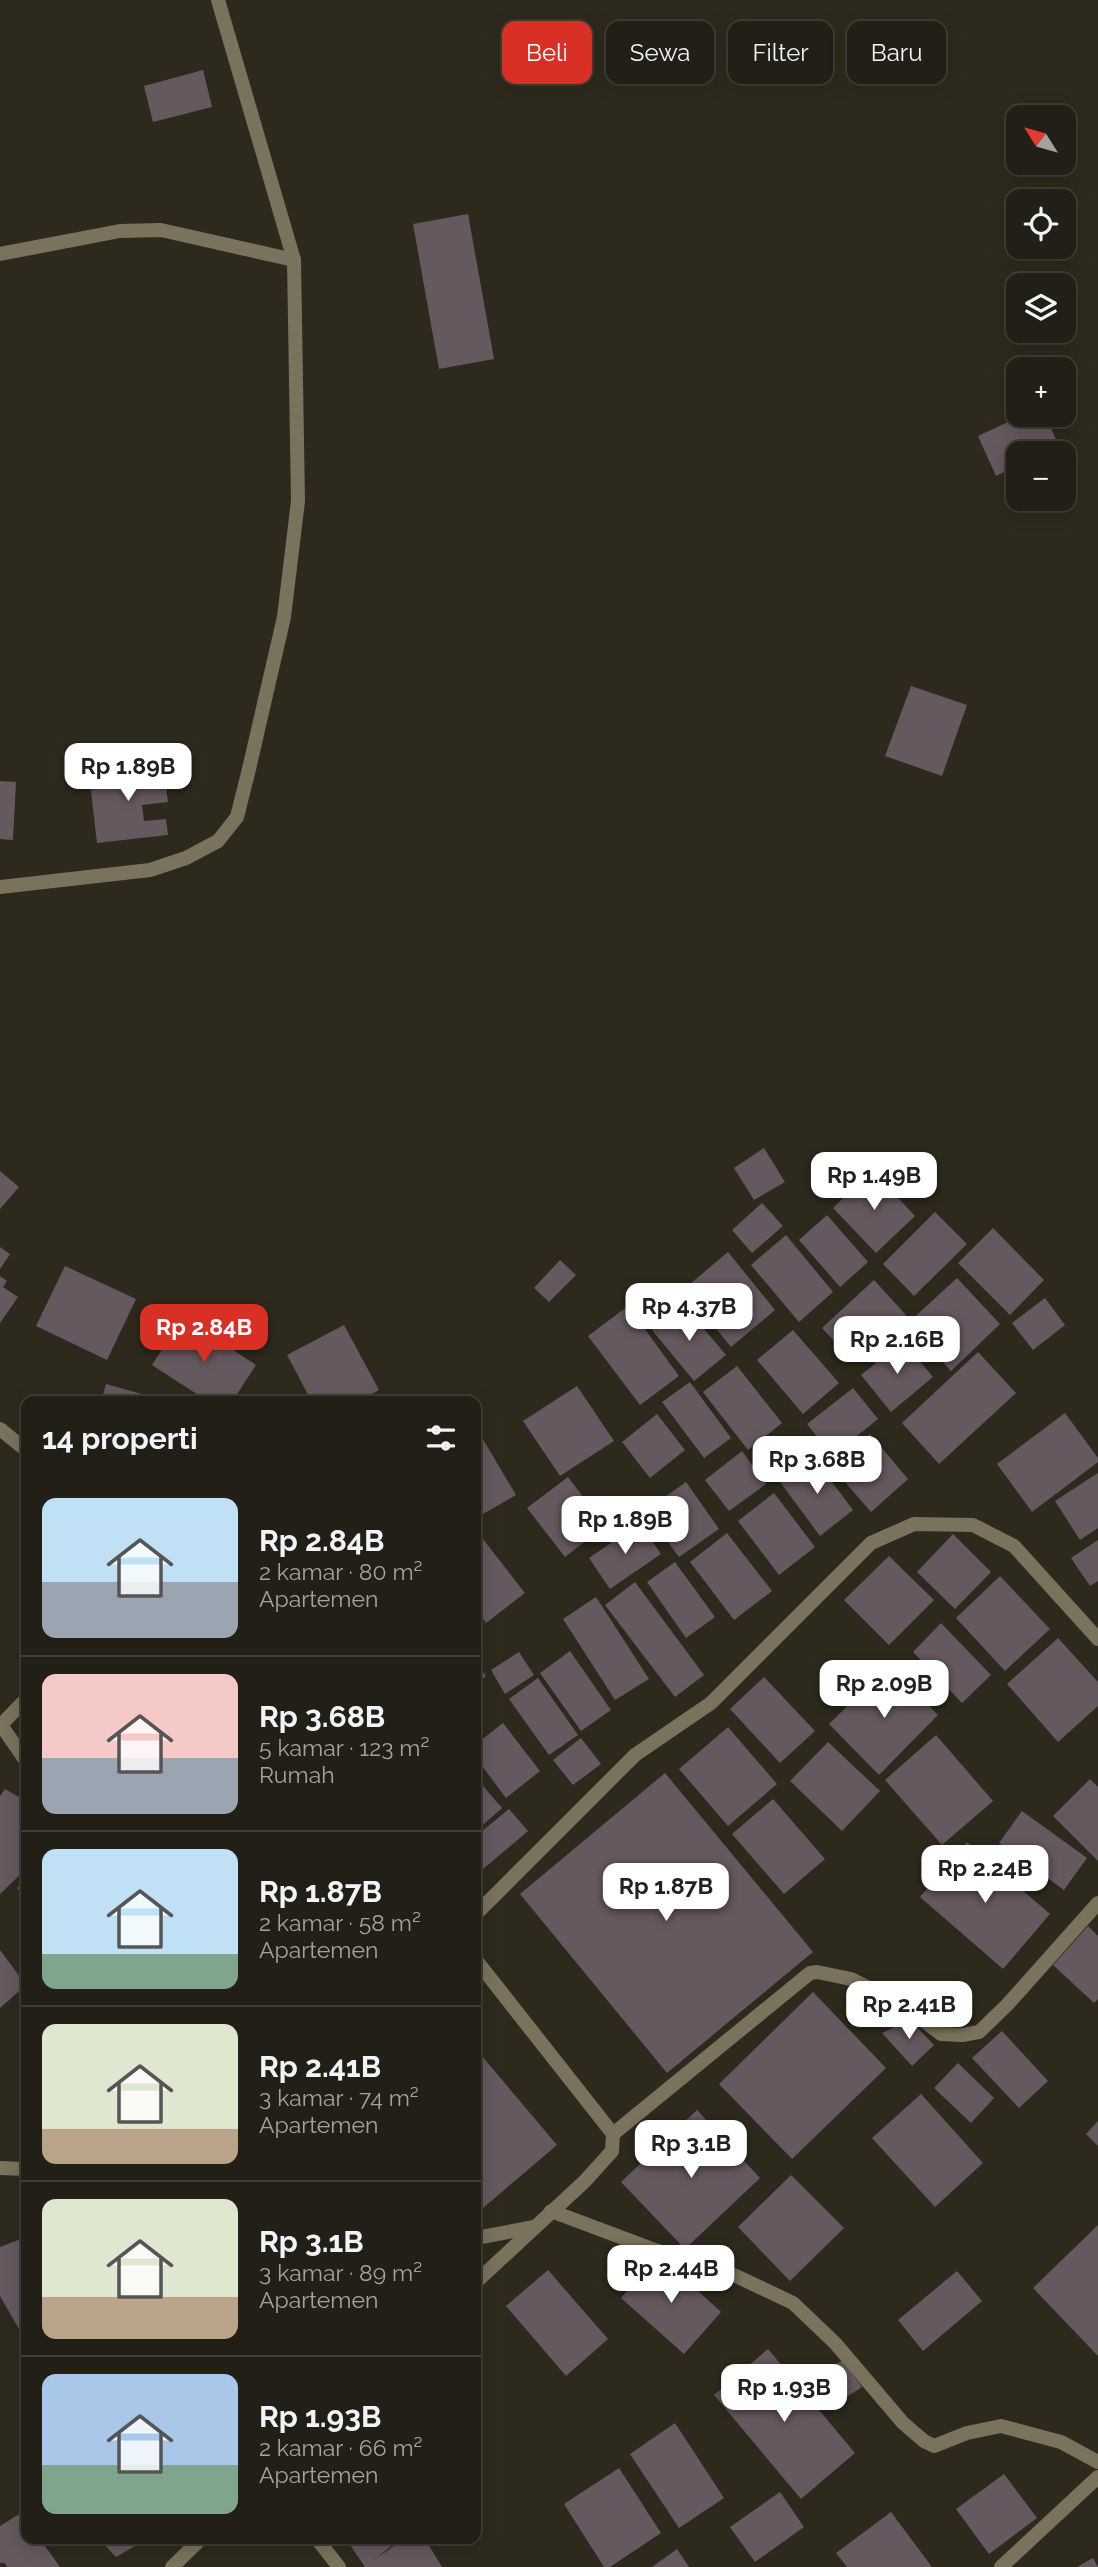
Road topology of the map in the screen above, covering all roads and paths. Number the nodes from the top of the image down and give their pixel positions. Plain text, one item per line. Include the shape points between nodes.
1 (218, 0) edge
2 (0, 254) edge
3 (294, 260) junction
4 (0, 887) edge
5 (0, 1430) edge
6 (21, 1446) edge
7 (1098, 1639) edge
8 (21, 1704) edge
9 (0, 1725) edge
10 (21, 1754) edge
11 (1098, 1903) edge
12 (481, 1909) edge
13 (481, 1966) edge
14 (613, 2134) junction
15 (0, 2168) edge
16 (21, 2169) edge
17 (551, 2211) junction
18 (535, 2226) junction
19 (481, 2237) edge
20 (481, 2277) edge
21 (1098, 2462) edge
22 (1098, 2477) edge
23 (196, 2544) edge
24 (321, 2544) edge
25 (172, 2567) edge
26 (339, 2567) edge
27 (1001, 2567) edge

1 - 3 street
2 - 3 street via 120,231 161,230
3 - 4 street via 298,501 284,617 237,817 218,841 150,870
5 - 6 street
7 - 12 street via 1014,1546 973,1525 914,1524 870,1543 711,1703 635,1755
8 - 9 street
9 - 10 street
11 - 14 street via 979,2032 941,2034 903,2005 850,1979 810,1973
13 - 14 street
14 - 17 street via 612,2151
15 - 16 street
17 - 18 street
17 - 21 street via 736,2276 793,2303 923,2441 934,2446 1001,2426 1062,2442
18 - 19 street
18 - 20 street
22 - 27 street
23 - 25 street
24 - 26 street

